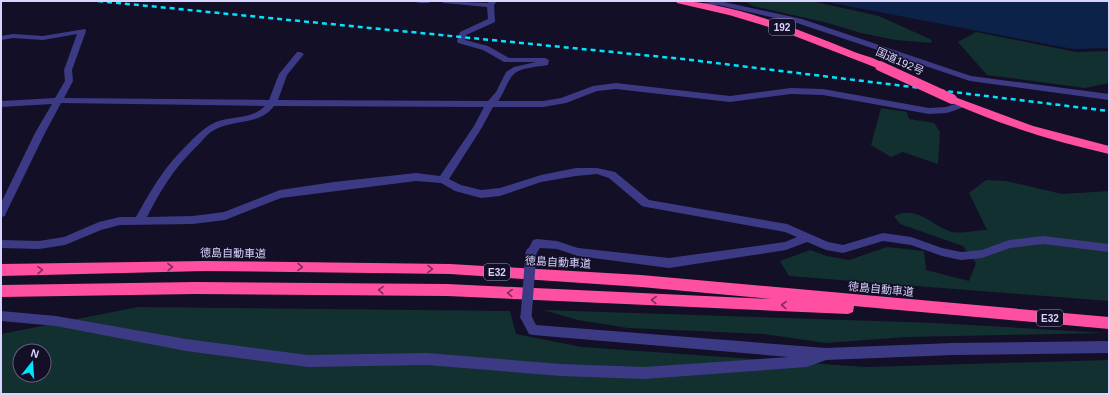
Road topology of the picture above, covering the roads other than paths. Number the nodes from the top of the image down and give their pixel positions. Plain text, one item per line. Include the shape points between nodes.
1 (418, 1) edge
2 (428, 1) edge
3 (444, 1) edge
4 (680, 1) edge
5 (492, 3) edge
6 (704, 5) junction
7 (1, 38) edge
8 (300, 54) dead end
9 (1109, 97) edge
10 (58, 101) junction
11 (273, 102) junction
12 (1, 104) edge
13 (490, 104) junction
14 (964, 104) junction
15 (1109, 150) edge
16 (443, 180) junction
17 (1, 213) edge
18 (140, 221) junction
19 (808, 237) junction
20 (1, 244) edge
21 (1109, 248) edge
22 (1, 270) edge
23 (1, 291) edge
24 (991, 313) junction
25 (1, 316) edge
26 (1109, 323) edge
27 (1109, 347) edge
28 (826, 354) junction

1 - 2 street
3 - 5 street
4 - 6 highway, 国道192号 / 192
5 - 13 street via 492,20 463,34 461,41 484,46 498,52 507,60 545,60 545,63 513,71
6 - 9 street via 718,3 799,22 970,78
6 - 14 highway, 国道192号 / 192, bridge via 781,26 880,66
7 - 10 street via 43,38 82,31 68,70 69,81
8 - 11 street via 283,74
10 - 11 street
10 - 12 street
10 - 17 street
11 - 13 street
11 - 18 street via 267,110 253,117 220,124 208,130 175,162 158,186
13 - 14 street via 563,102 596,88 616,86 730,99 791,91 823,92 929,111 947,110
13 - 16 street
14 - 15 highway, 国道192号 / 192 via 1041,132
16 - 18 street via 416,177 334,186 280,194 225,216 192,220
16 - 19 street via 458,188 481,194 500,192 541,179 576,172 598,171 612,175 646,203 787,228
18 - 20 street via 120,220 59,242 39,245
19 - 21 street via 826,246 843,249 883,237 911,241 961,256 982,254 1009,244 1043,240
19 - 28 street, bridge via 786,246 669,263 578,252 557,245 537,243 531,253 526,317 533,330
22 -> 24 highway, 徳島自動車道 / E32 via 205,266 450,270 641,281
24 -> 23 highway, 徳島自動車道 / E32 via 447,290 196,288
24 - 26 highway, 徳島自動車道 / E32
25 - 28 street via 56,321 165,342 308,361 427,359 561,370 644,373 807,361
27 - 28 street

